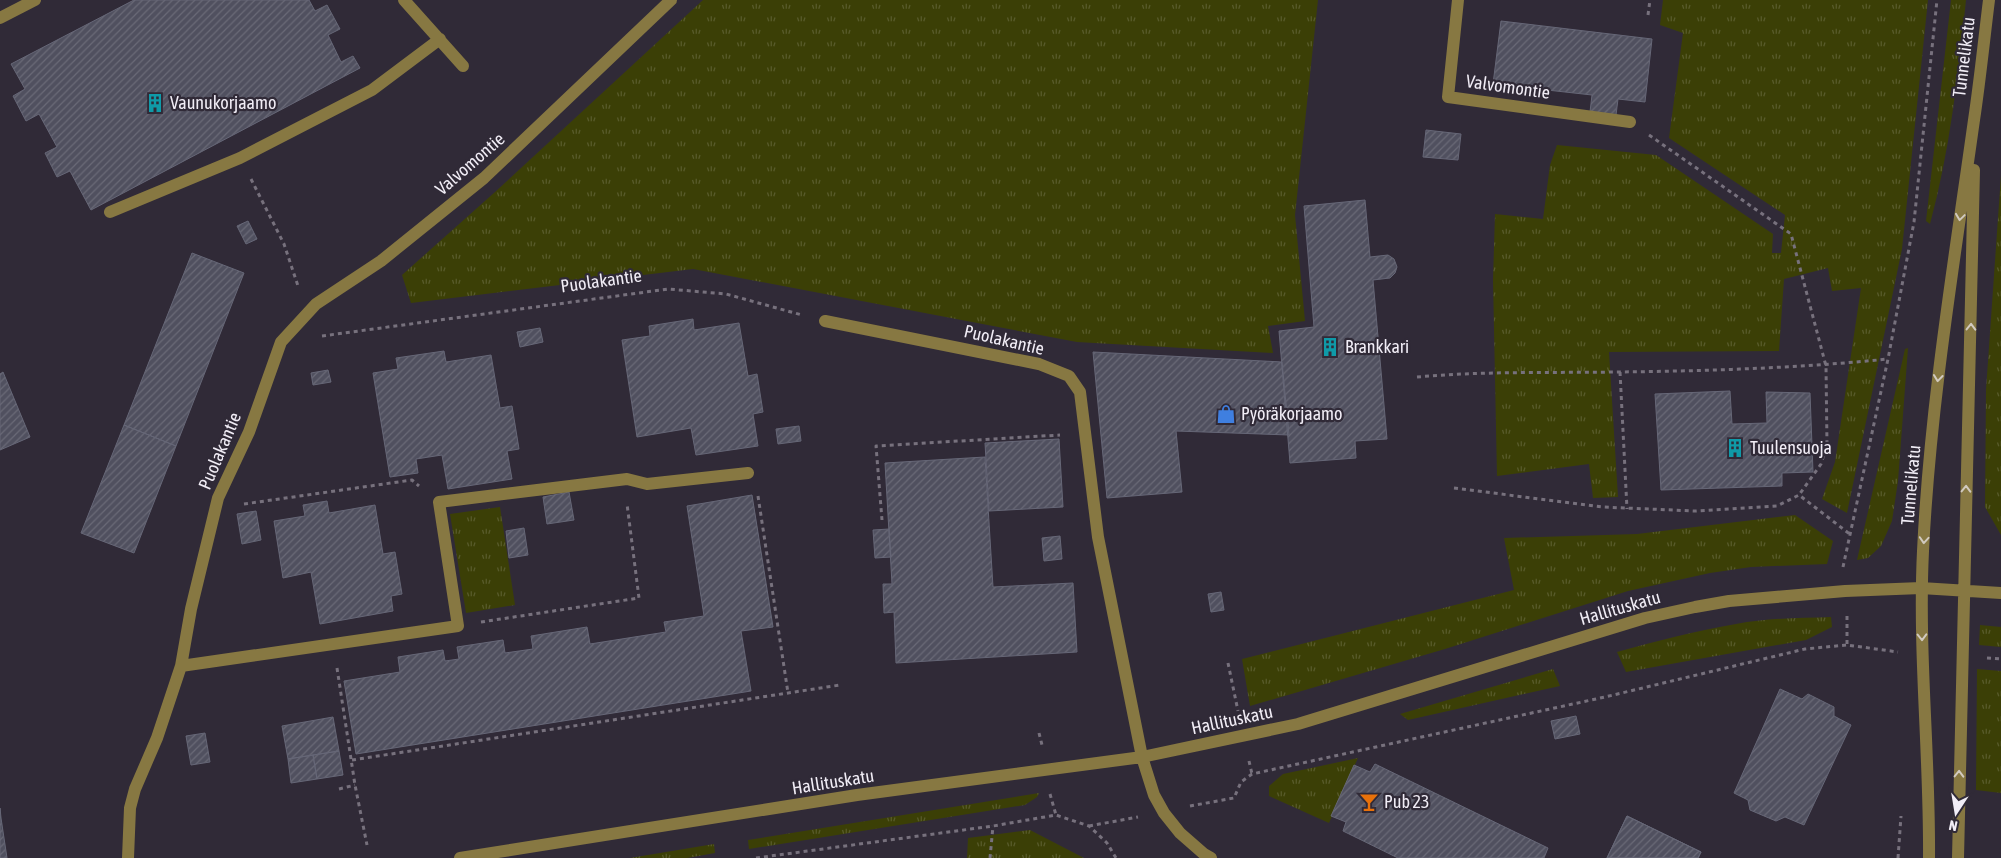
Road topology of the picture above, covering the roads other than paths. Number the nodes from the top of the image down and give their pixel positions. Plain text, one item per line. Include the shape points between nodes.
1 (35, 0) edge
2 (404, 0) edge
3 (671, 0) edge
4 (1458, 0) edge
5 (1989, 0) edge
6 (0, 18) edge
7 (440, 39) junction
8 (463, 66) dead end
9 (1975, 117) junction
10 (1630, 122) road end
11 (110, 212) dead end
12 (824, 321) road end
13 (281, 342) joint
14 (748, 474) dead end
15 (1921, 588) junction
16 (1965, 591) junction
17 (2001, 593) edge
18 (181, 666) junction
19 (1142, 757) junction
20 (128, 858) edge
21 (460, 858) edge
22 (1211, 858) edge
23 (1929, 858) edge
24 (1958, 858) edge

1 - 6 street
2 - 7 street
3 - 13 street, Valvomontie via 484,178 381,261 316,304
4 - 10 street, Valvomontie via 1448,96
5 - 9 street, Tunnelikatu
7 - 8 street
7 - 11 street via 372,90 240,158
9 -> 15 street, Tunnelikatu via 1939,368
16 -> 9 street, Tunnelikatu
12 - 19 street, Puolakantie via 1039,364 1069,376 1080,392 1098,538
13 - 18 street, Puolakantie via 249,432 218,498
14 - 18 street via 647,484 628,479 439,502 458,626
15 - 16 street, Hallituskatu
15 - 19 street, Hallituskatu via 1729,600 1695,607 1645,618 1298,724
15 -> 23 street, Tunnelikatu
16 - 17 street, Hallituskatu
24 -> 16 street, Tunnelikatu
18 - 20 street, Puolakantie via 157,738 134,789
19 - 21 street, Hallituskatu via 857,795
19 - 22 street, Puolakantie via 1154,795 1164,813 1180,833

